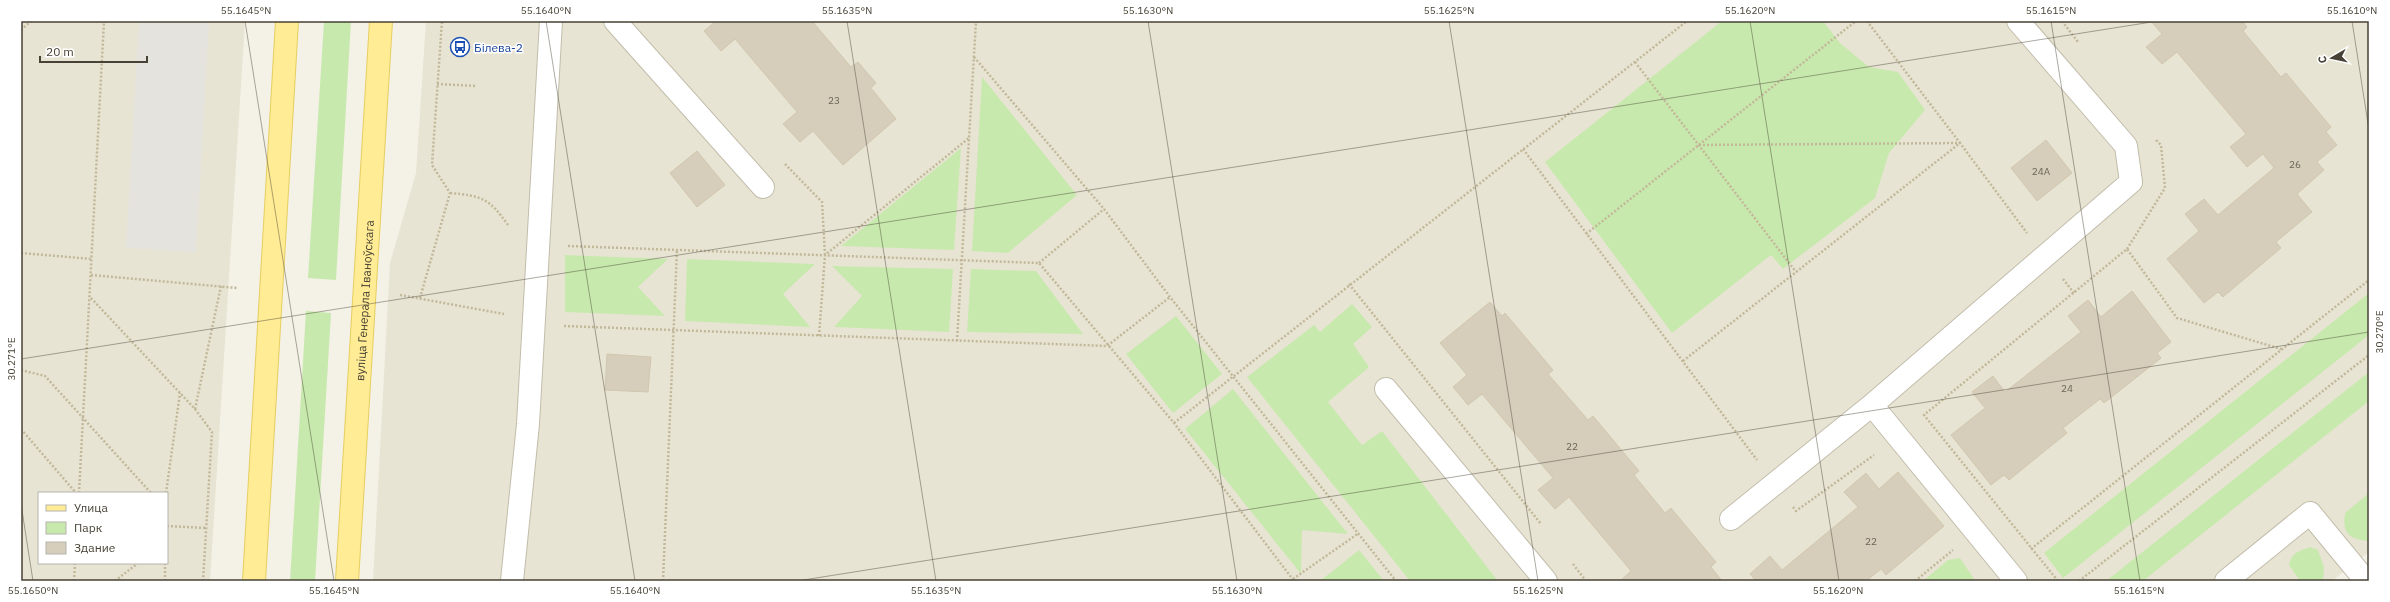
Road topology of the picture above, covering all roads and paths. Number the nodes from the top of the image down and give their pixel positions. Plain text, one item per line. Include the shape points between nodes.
1 (31, 21) edge
2 (104, 21) edge
3 (287, 21) edge
4 (381, 21) edge
5 (442, 21) edge
6 (551, 21) edge
7 (615, 21) edge
8 (976, 21) edge
9 (1687, 21) edge
10 (1856, 21) edge
11 (1867, 21) edge
12 (2018, 21) edge
13 (21, 30) edge
14 (974, 57) junction
15 (1635, 62) junction
16 (437, 84) junction
17 (476, 86) dead end
18 (969, 138) junction
19 (1960, 143) junction
20 (1699, 145) junction
21 (1523, 149) junction
22 (763, 187) dead end
23 (450, 193) junction
24 (474, 195) dead end
25 (1104, 209) junction
26 (1586, 234) junction
27 (563, 246) dead end
28 (677, 249) junction
29 (21, 253) edge
30 (825, 255) junction
31 (2044, 257) junction
32 (92, 259) junction
33 (962, 261) junction
34 (1039, 263) junction
35 (1796, 272) junction
36 (91, 275) junction
37 (2369, 280) edge
38 (1349, 284) junction
39 (221, 286) junction
40 (237, 288) dead end
41 (2074, 293) junction
42 (400, 295) dead end
43 (90, 297) junction
44 (1170, 297) junction
45 (420, 298) junction
46 (533, 320) junction
47 (673, 330) junction
48 (819, 336) junction
49 (957, 341) junction
50 (1107, 346) junction
51 (2281, 349) junction
52 (2369, 355) edge
53 (1683, 361) junction
54 (21, 370) edge
55 (1234, 375) junction
56 (1386, 389) dead end
57 (180, 393) junction
58 (1872, 405) junction
59 (195, 409) junction
60 (1924, 415) junction
61 (84, 416) junction
62 (1174, 423) junction
63 (21, 429) edge
64 (1898, 437) junction
65 (1775, 484) junction
66 (75, 492) edge
67 (79, 492) edge
68 (150, 492) edge
69 (166, 492) edge
70 (1731, 519) dead end
71 (1542, 525) dead end
72 (168, 526) edge
73 (206, 528) junction
74 (1359, 533) junction
75 (1956, 547) dead end
76 (2032, 548) junction
77 (1571, 562) dead end
78 (75, 564) edge
79 (137, 564) edge
80 (165, 564) edge
81 (2011, 575) edge
82 (1294, 580) edge
83 (74, 581) edge
84 (115, 581) edge
85 (165, 581) edge
86 (203, 581) edge
87 (254, 581) edge
88 (348, 581) edge
89 (512, 581) edge
90 (663, 581) edge
91 (1396, 581) edge
92 (1546, 581) edge
93 (1586, 581) edge
94 (1915, 581) edge
95 (2058, 581) edge
96 (2079, 581) edge
97 (2226, 581) edge
98 (2366, 581) edge

1 - 13 path
2 - 32 path
3 - 87 main road
4 - 88 main road, вуліца Генерала Іваноўскага
5 - 16 path
6 - 46 lane
7 - 22 lane
8 - 14 path
9 - 15 path
10 - 20 path
11 - 19 path
12 - 31 lane via 2126,146 2131,182
14 - 18 path
14 - 25 path
15 - 20 path
15 - 21 path
16 - 17 path
16 - 23 path via 432,165
18 - 30 path
18 - 33 path
19 - 20 path
19 - 31 path
19 - 35 path
20 - 26 path
20 - 35 path
21 - 26 path
21 - 38 path
23 - 24 path
23 - 45 path
25 - 34 path
25 - 44 path
26 - 53 path
27 - 28 path
28 - 30 path
28 - 47 path
29 - 32 path
30 - 33 path
30 - 48 path
31 - 41 path
31 - 58 lane
32 - 36 path
33 - 34 path
33 - 49 path
34 - 50 path
35 - 53 path
36 - 39 path
36 - 43 path
37 - 51 path
38 - 55 path
38 - 71 path
39 - 40 path
39 - 59 path
41 - 51 path via 2127,249 2177,318
41 - 60 path
42 - 45 path
43 - 57 path
43 - 61 path
44 - 50 path
44 - 55 path
45 - 46 path
46 - 47 path via 560,326
46 - 89 lane via 528,424
47 - 48 path
47 - 90 path
48 - 49 path
49 - 50 path
50 - 62 path
51 - 76 path
52 - 96 path
53 - 65 path
54 - 61 path via 45,376
55 - 62 path
55 - 74 path
56 - 92 lane
57 - 59 path
57 - 69 path
58 - 64 lane
58 - 65 lane
59 - 73 path via 212,432
60 - 64 path
60 - 76 path
61 - 67 path
61 - 68 path
62 - 82 path
63 - 66 path
64 - 65 path via 1796,511
64 - 81 lane
65 - 70 lane
72 - 73 path
73 - 86 path
74 - 82 path
74 - 91 path
75 - 94 path
76 - 81 path
76 - 95 path
77 - 93 path
78 - 83 path
79 - 84 path
80 - 85 path
97 - 98 lane via 2310,513

